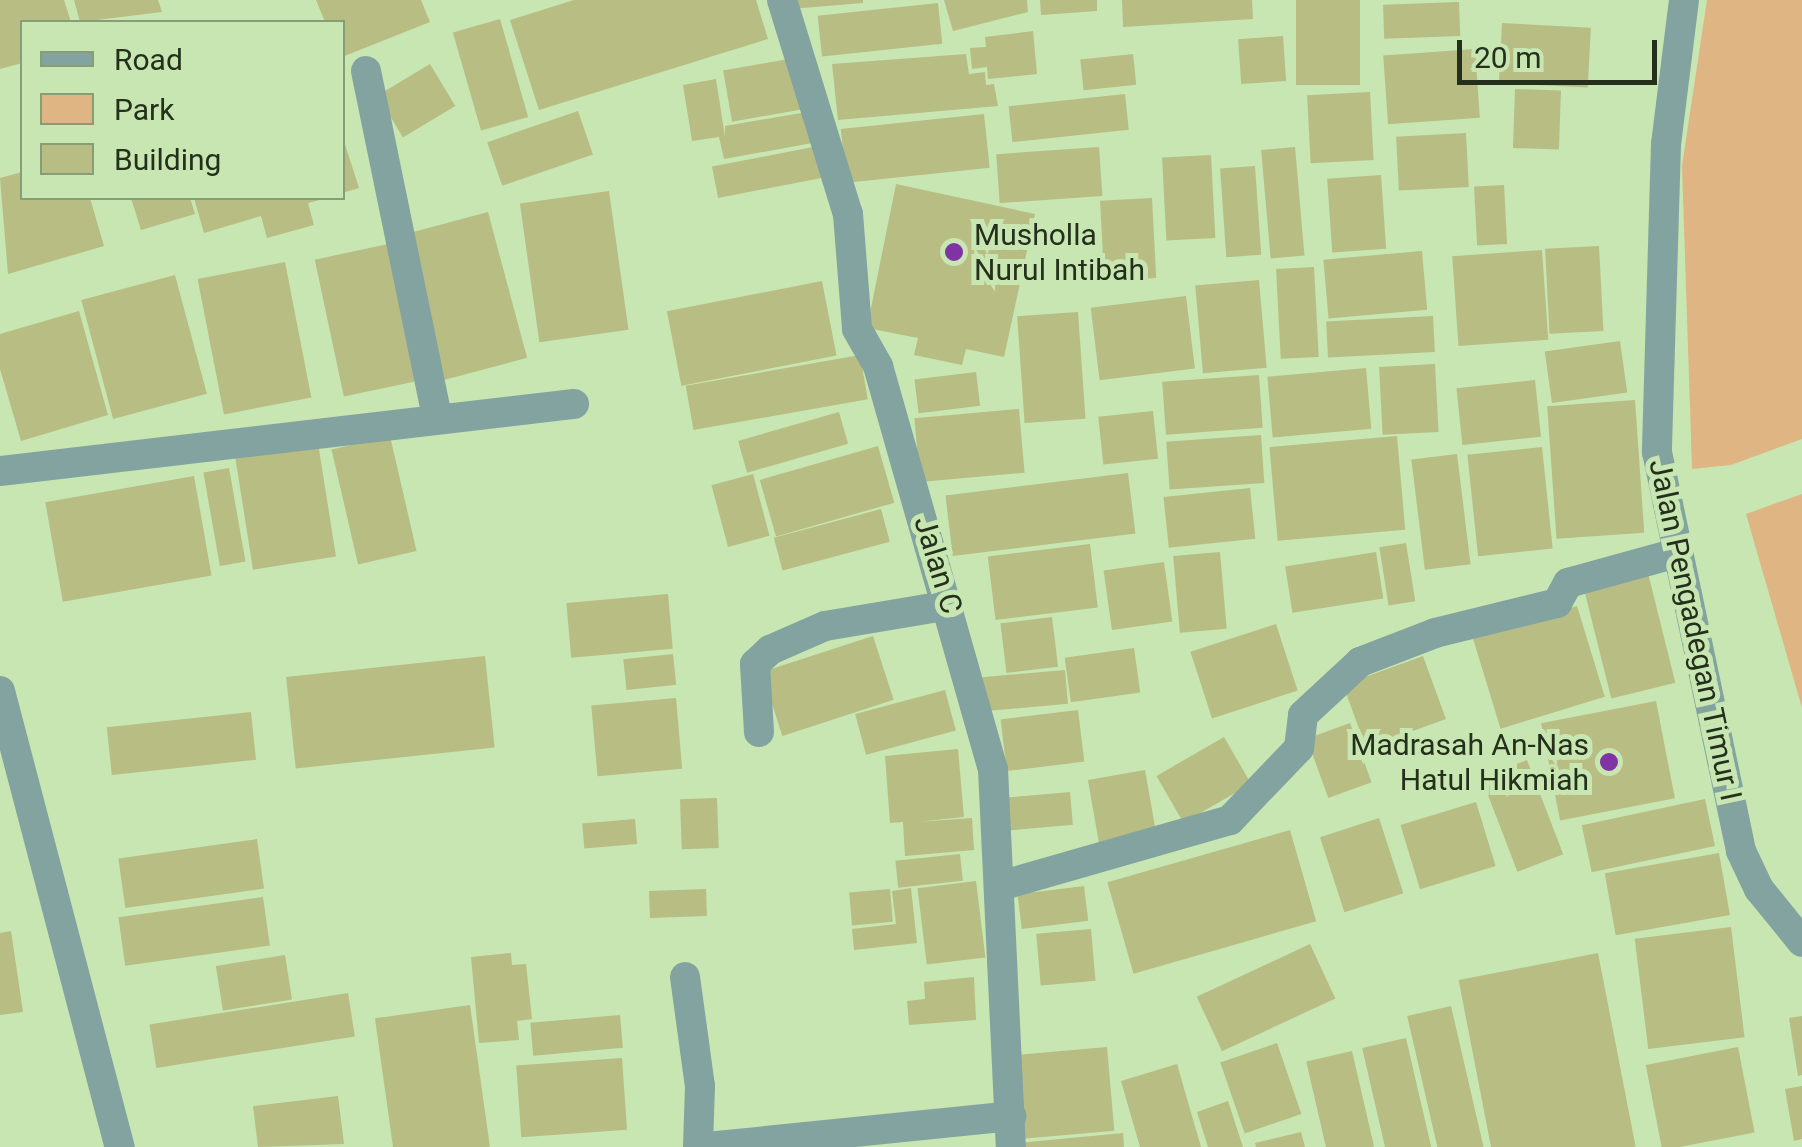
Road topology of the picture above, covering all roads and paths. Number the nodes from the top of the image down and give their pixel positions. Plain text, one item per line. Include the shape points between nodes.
1 (782, 0) edge
2 (1684, 0) edge
3 (366, 71) dead end
4 (574, 404) dead end
5 (436, 417) junction
6 (0, 471) edge
7 (1673, 554) junction
8 (950, 605) junction
9 (0, 691) edge
10 (759, 732) dead end
11 (1000, 886) junction
12 (1802, 942) edge
13 (685, 977) dead end
14 (1011, 1116) junction
15 (120, 1147) edge
16 (698, 1147) edge
17 (707, 1147) edge
18 (1012, 1147) edge

1 - 8 street, Jalan C via 848,214 856,329 878,366
2 - 7 street, Jalan Pengadegan Timur I via 1660,255 1657,452
3 - 5 street
4 - 5 street
5 - 6 street
7 - 11 street via 1568,583 1557,603 1435,633 1360,662 1302,714 1299,748 1230,820
7 - 12 street, Jalan Pengadegan Timur I via 1741,851 1759,889
8 - 10 street via 825,626 770,650 754,664
8 - 11 street, Jalan C via 993,770
9 - 15 street
11 - 14 street, Jalan C
13 - 16 street via 700,1086
14 - 17 street
14 - 18 street, Jalan C

